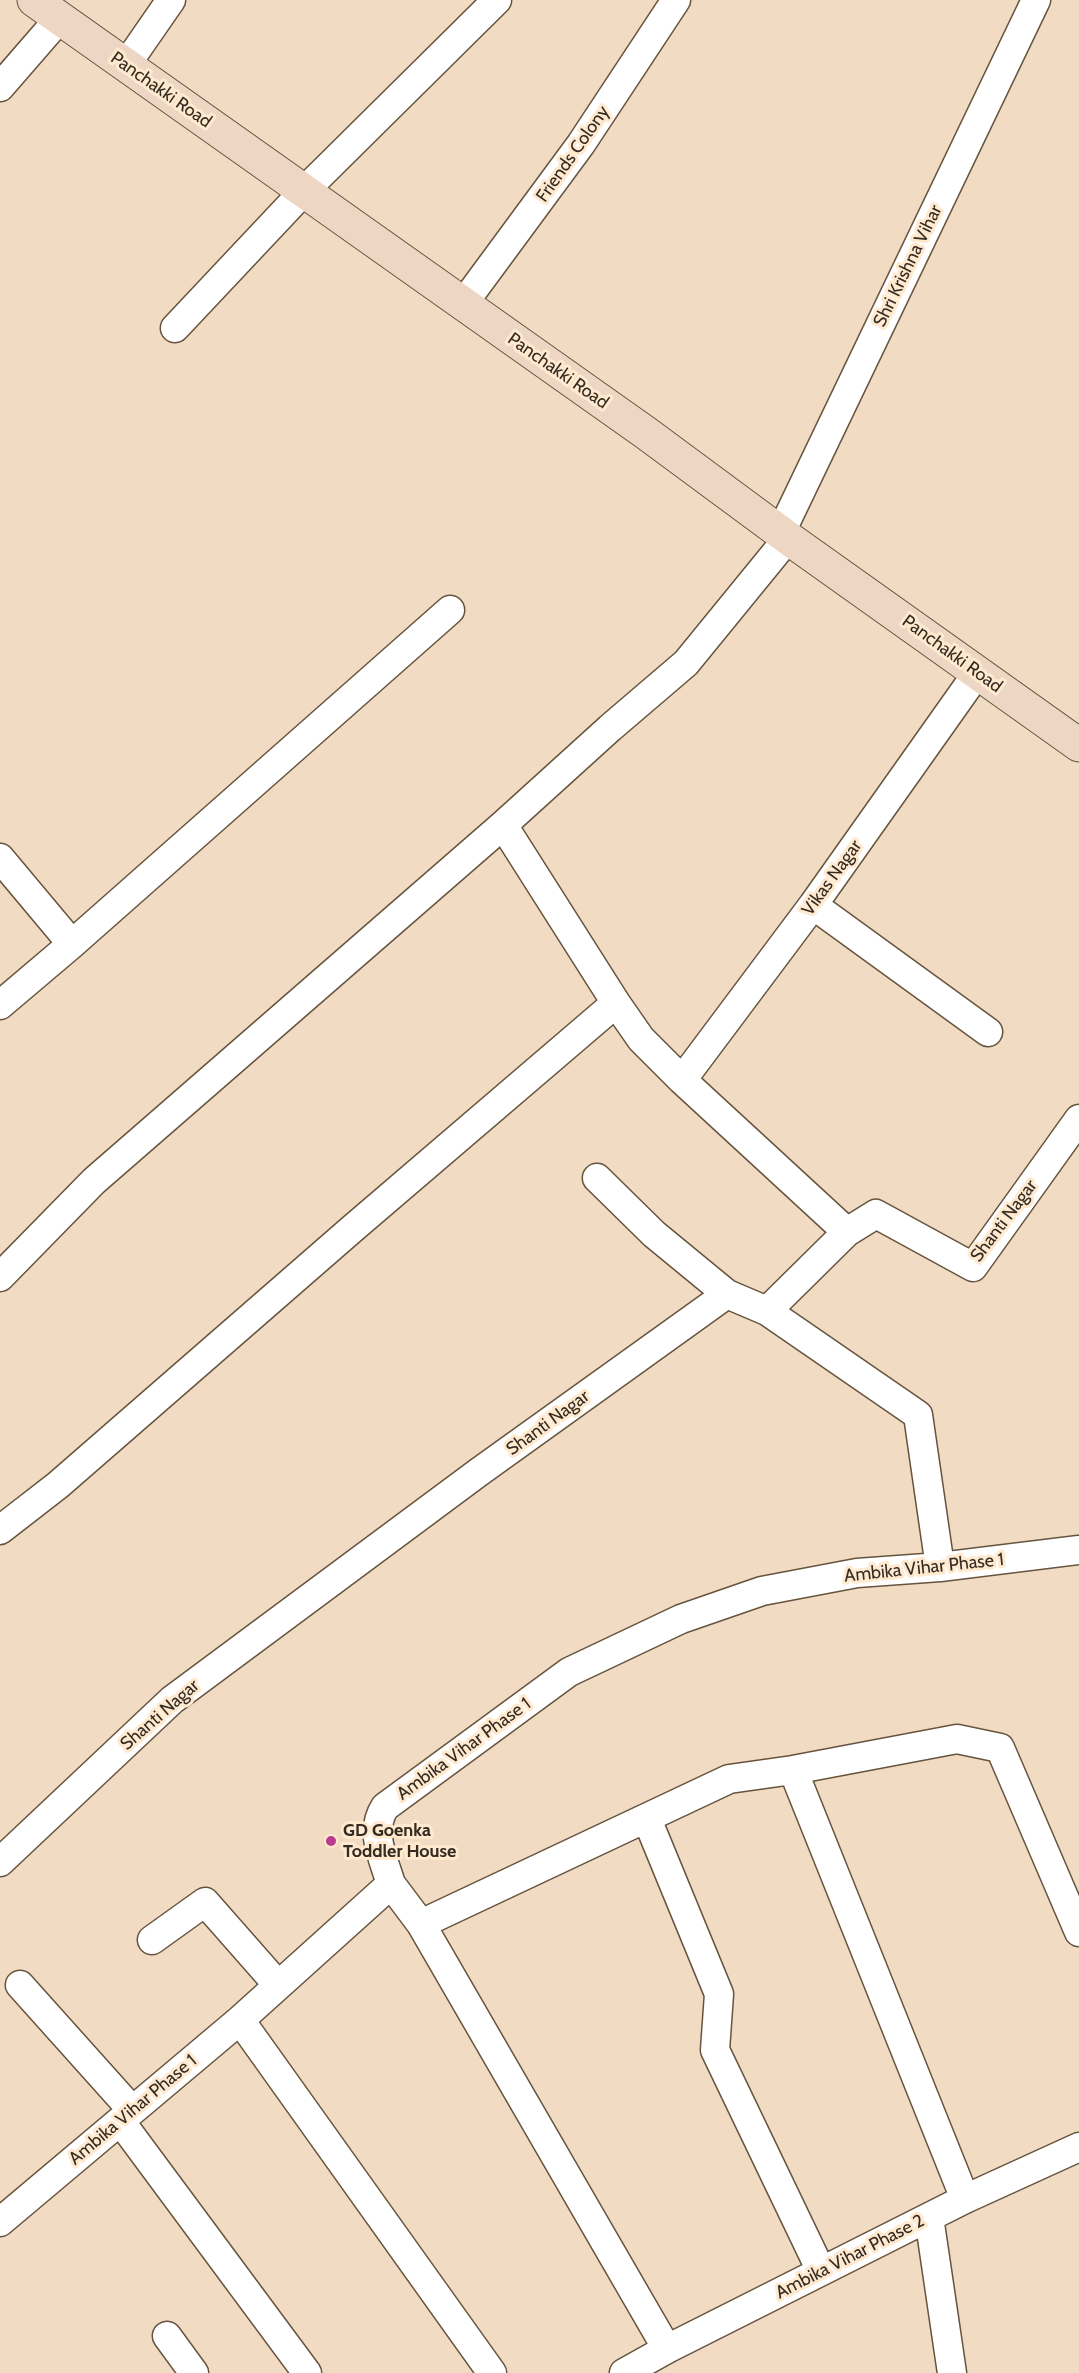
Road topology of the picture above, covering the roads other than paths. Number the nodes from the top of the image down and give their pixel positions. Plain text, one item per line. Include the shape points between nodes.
1 (171, 0) edge
2 (497, 0) edge
3 (676, 0) edge
4 (1036, 0) edge
5 (47, 9) edge
6 (126, 66) junction
7 (0, 87) edge
8 (303, 192) junction
9 (464, 304) junction
10 (176, 328) dead end
11 (784, 535) junction
12 (450, 610) dead end
13 (978, 672) junction
14 (1079, 745) edge
15 (503, 825) junction
16 (0, 858) edge
17 (813, 905) junction
18 (72, 944) junction
19 (616, 1004) junction
20 (0, 1005) edge
21 (988, 1032) dead end
22 (682, 1080) junction
23 (1079, 1119) edge
24 (597, 1178) dead end
25 (846, 1232) junction
26 (0, 1277) edge
27 (728, 1294) junction
28 (767, 1311) junction
29 (0, 1530) edge
30 (1079, 1550) edge
31 (940, 1567) junction
32 (794, 1770) junction
33 (647, 1819) junction
34 (0, 1862) edge
35 (391, 1884) junction
36 (422, 1924) junction
37 (1079, 1932) edge
38 (152, 1940) dead end
39 (20, 1985) dead end
40 (278, 1985) junction
41 (240, 2020) junction
42 (127, 2116) junction
43 (1079, 2146) edge
44 (965, 2199) junction
45 (930, 2217) junction
46 (0, 2222) edge
47 (821, 2271) junction
48 (167, 2336) dead end
49 (668, 2349) junction
50 (194, 2373) edge
51 (307, 2373) edge
52 (492, 2373) edge
53 (624, 2373) edge
54 (952, 2373) edge

1 - 6 street
2 - 8 street
3 - 9 street, Friends Colony via 581,144
4 - 11 street, Shri Krishna Vihar
5 - 6 main road, Panchakki Road
5 - 7 street
6 - 8 main road, Panchakki Road
8 - 9 main road, Panchakki Road
8 - 10 street
9 - 11 main road, Panchakki Road
11 - 13 main road, Panchakki Road
11 - 15 street, Shri Krishna Vihar via 686,663
12 - 18 street
13 - 14 main road, Panchakki Road
13 - 17 street, Vikas Nagar
15 - 19 street
15 - 26 street, Shri Krishna Vihar via 94,1181
16 - 18 street
17 - 21 street
17 - 22 street, Vikas Nagar
18 - 20 street
19 - 22 street via 641,1039
19 - 29 street via 58,1485
22 - 25 street
23 - 25 street, Shanti Nagar via 972,1267 876,1214
24 - 27 street via 654,1234
25 - 28 street, Shanti Nagar
27 - 28 street
27 - 34 street, Shanti Nagar via 479,1472 172,1700
28 - 31 street via 918,1415
30 - 31 street, Ambika Vihar Phase 1
31 - 35 street, Ambika Vihar Phase 1 via 857,1573 762,1592 681,1619 569,1672 386,1807 378,1818 377,1834
32 - 33 street via 729,1779
32 - 37 street via 957,1739 1000,1748
32 - 44 street
33 - 36 street
33 - 47 street via 719,1994 714,2050
35 - 36 street
35 - 40 street, Ambika Vihar Phase 1
36 - 49 street
38 - 40 street via 205,1902
39 - 42 street
40 - 41 street, Ambika Vihar Phase 1
41 - 42 street, Ambika Vihar Phase 1
41 - 52 street
42 - 46 street, Ambika Vihar Phase 1
42 - 51 street
43 - 44 street, Ambika Vihar Phase 2
44 - 45 street, Ambika Vihar Phase 2
45 - 47 street, Ambika Vihar Phase 2
45 - 54 street
47 - 49 street, Ambika Vihar Phase 2
48 - 50 street
49 - 53 street, Ambika Vihar Phase 2

